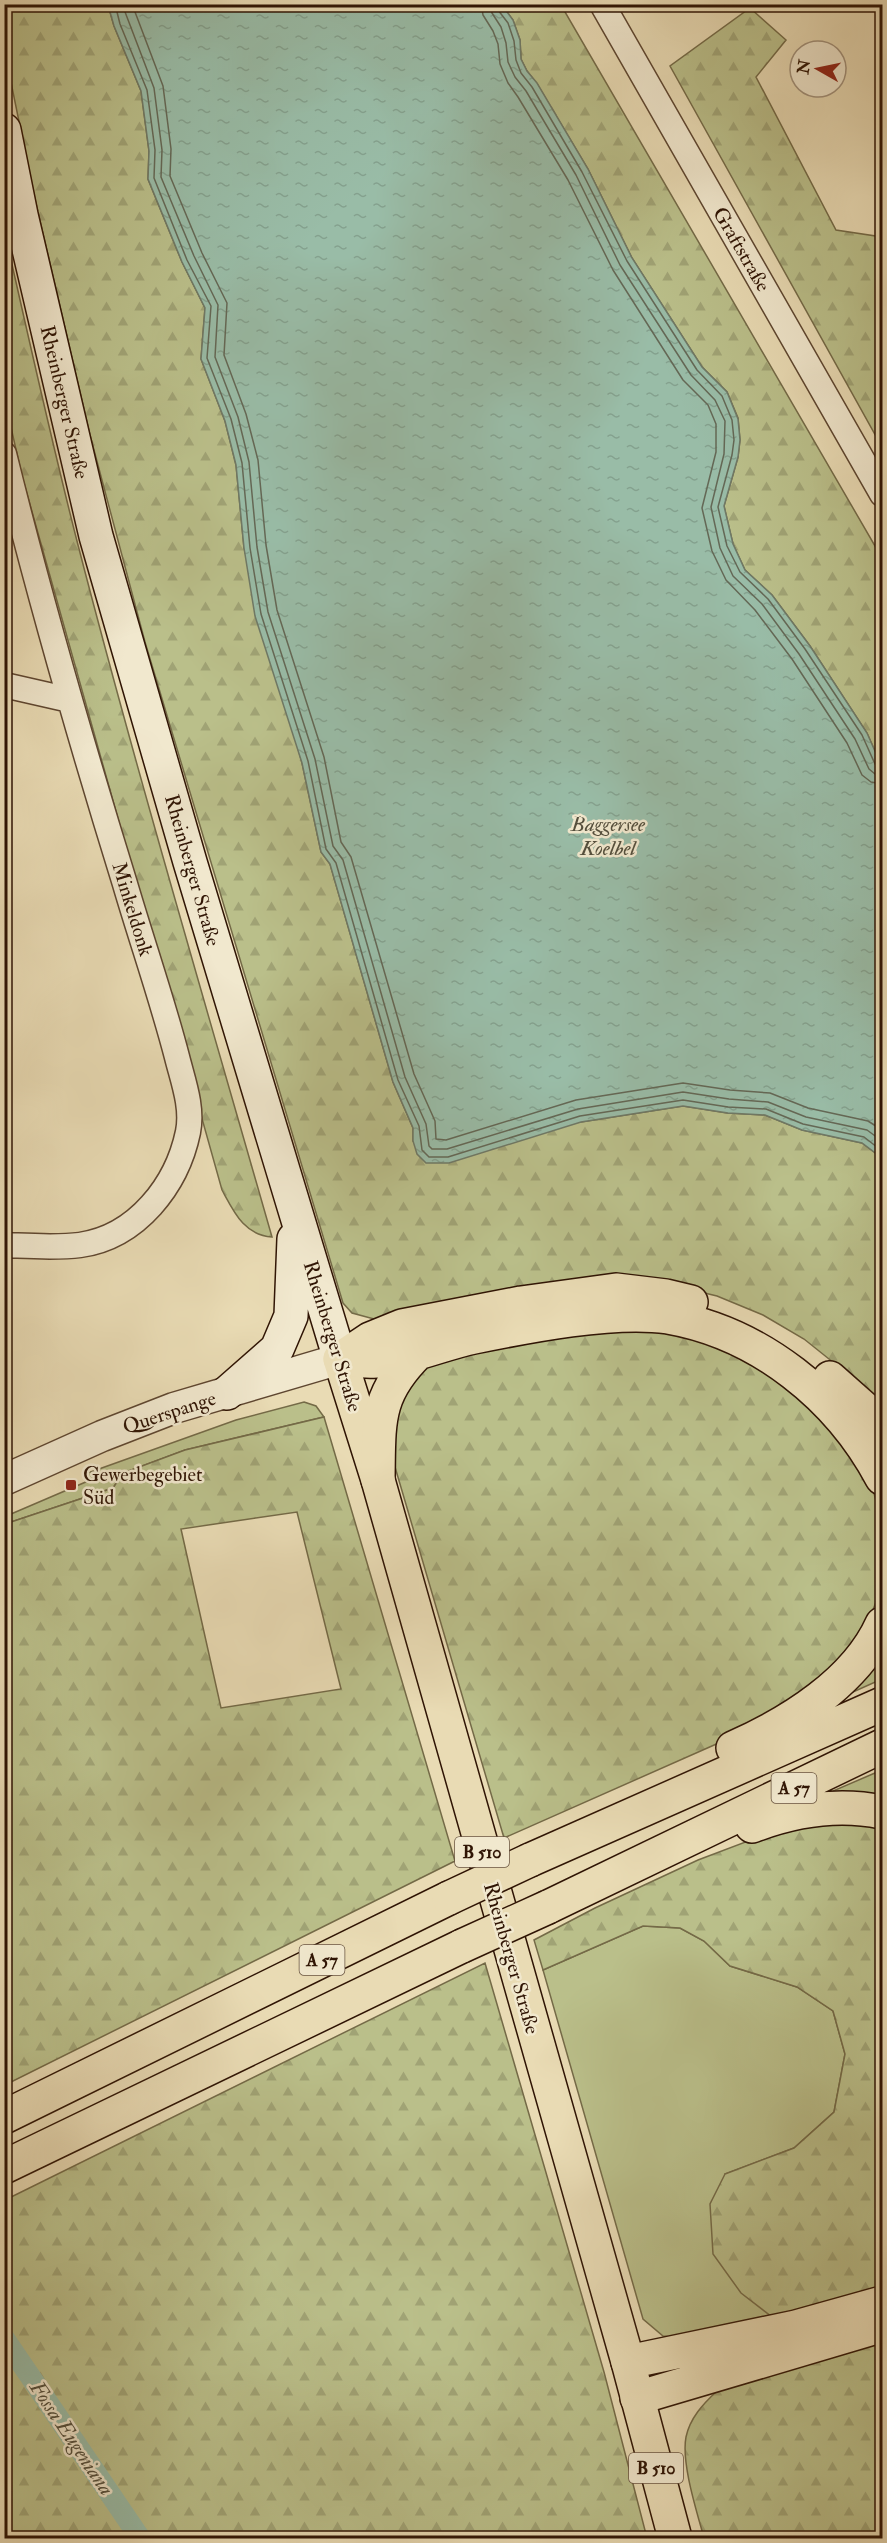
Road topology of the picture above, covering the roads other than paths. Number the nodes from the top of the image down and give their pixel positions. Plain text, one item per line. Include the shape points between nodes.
1 (602, 4) edge
2 (4, 130) edge
3 (4, 454) edge
4 (882, 494) edge
5 (4, 685) edge
6 (70, 700) junction
7 (295, 1213) junction
8 (4, 1245) edge
9 (419, 1352) junction
10 (340, 1359) junction
11 (226, 1394) junction
12 (882, 1424) edge
13 (4, 1460) edge
14 (33, 1467) junction
15 (882, 1478) edge
16 (4, 1480) edge
17 (378, 1480) junction
18 (882, 1624) edge
19 (882, 1704) edge
20 (882, 1746) edge
21 (882, 1812) edge
22 (631, 1816) junction
23 (706, 1829) junction
24 (4, 2117) edge
25 (4, 2167) edge
26 (882, 2302) edge
27 (882, 2325) edge
28 (628, 2362) junction
29 (637, 2398) junction
30 (675, 2538) edge

1 - 4 street, Graftstraße
2 - 7 main road, Rheinberger Straße via 96,536
3 - 6 street, Minkeldonk
5 - 6 street
6 - 8 street, Minkeldonk via 168,1023 188,1101 189,1129 180,1160 162,1194 124,1228 82,1245
7 - 10 main road, Rheinberger Straße
7 - 11 main road via 291,1316 277,1349
9 - 10 main road via 377,1361
9 - 15 main road via 483,1335 616,1316 666,1317 704,1326 739,1339 781,1363 822,1397 869,1452
9 - 17 main road via 401,1370 379,1418
10 - 11 street, Querspange
10 - 12 main road via 370,1339 402,1326 521,1302 616,1290 666,1296 743,1318 807,1357
10 - 17 main road, Rheinberger Straße / B 510
11 - 14 street, Querspange via 137,1421
13 - 14 street
14 - 16 street, Querspange
17 - 28 main road, Rheinberger Straße / B 510
18 - 22 main road via 866,1654 825,1694 754,1739 669,1776
19 - 22 main road, A 57
20 - 23 main road, A 57
21 - 23 main road via 824,1808 777,1816 737,1831
22 - 24 main road, A 57, bridge via 449,1898
23 - 25 main road, A 57, bridge
26 - 28 main road via 796,2327
27 - 29 main road
28 - 29 main road, Rheinberger Straße
29 - 30 main road, Rheinberger Straße / B 510

